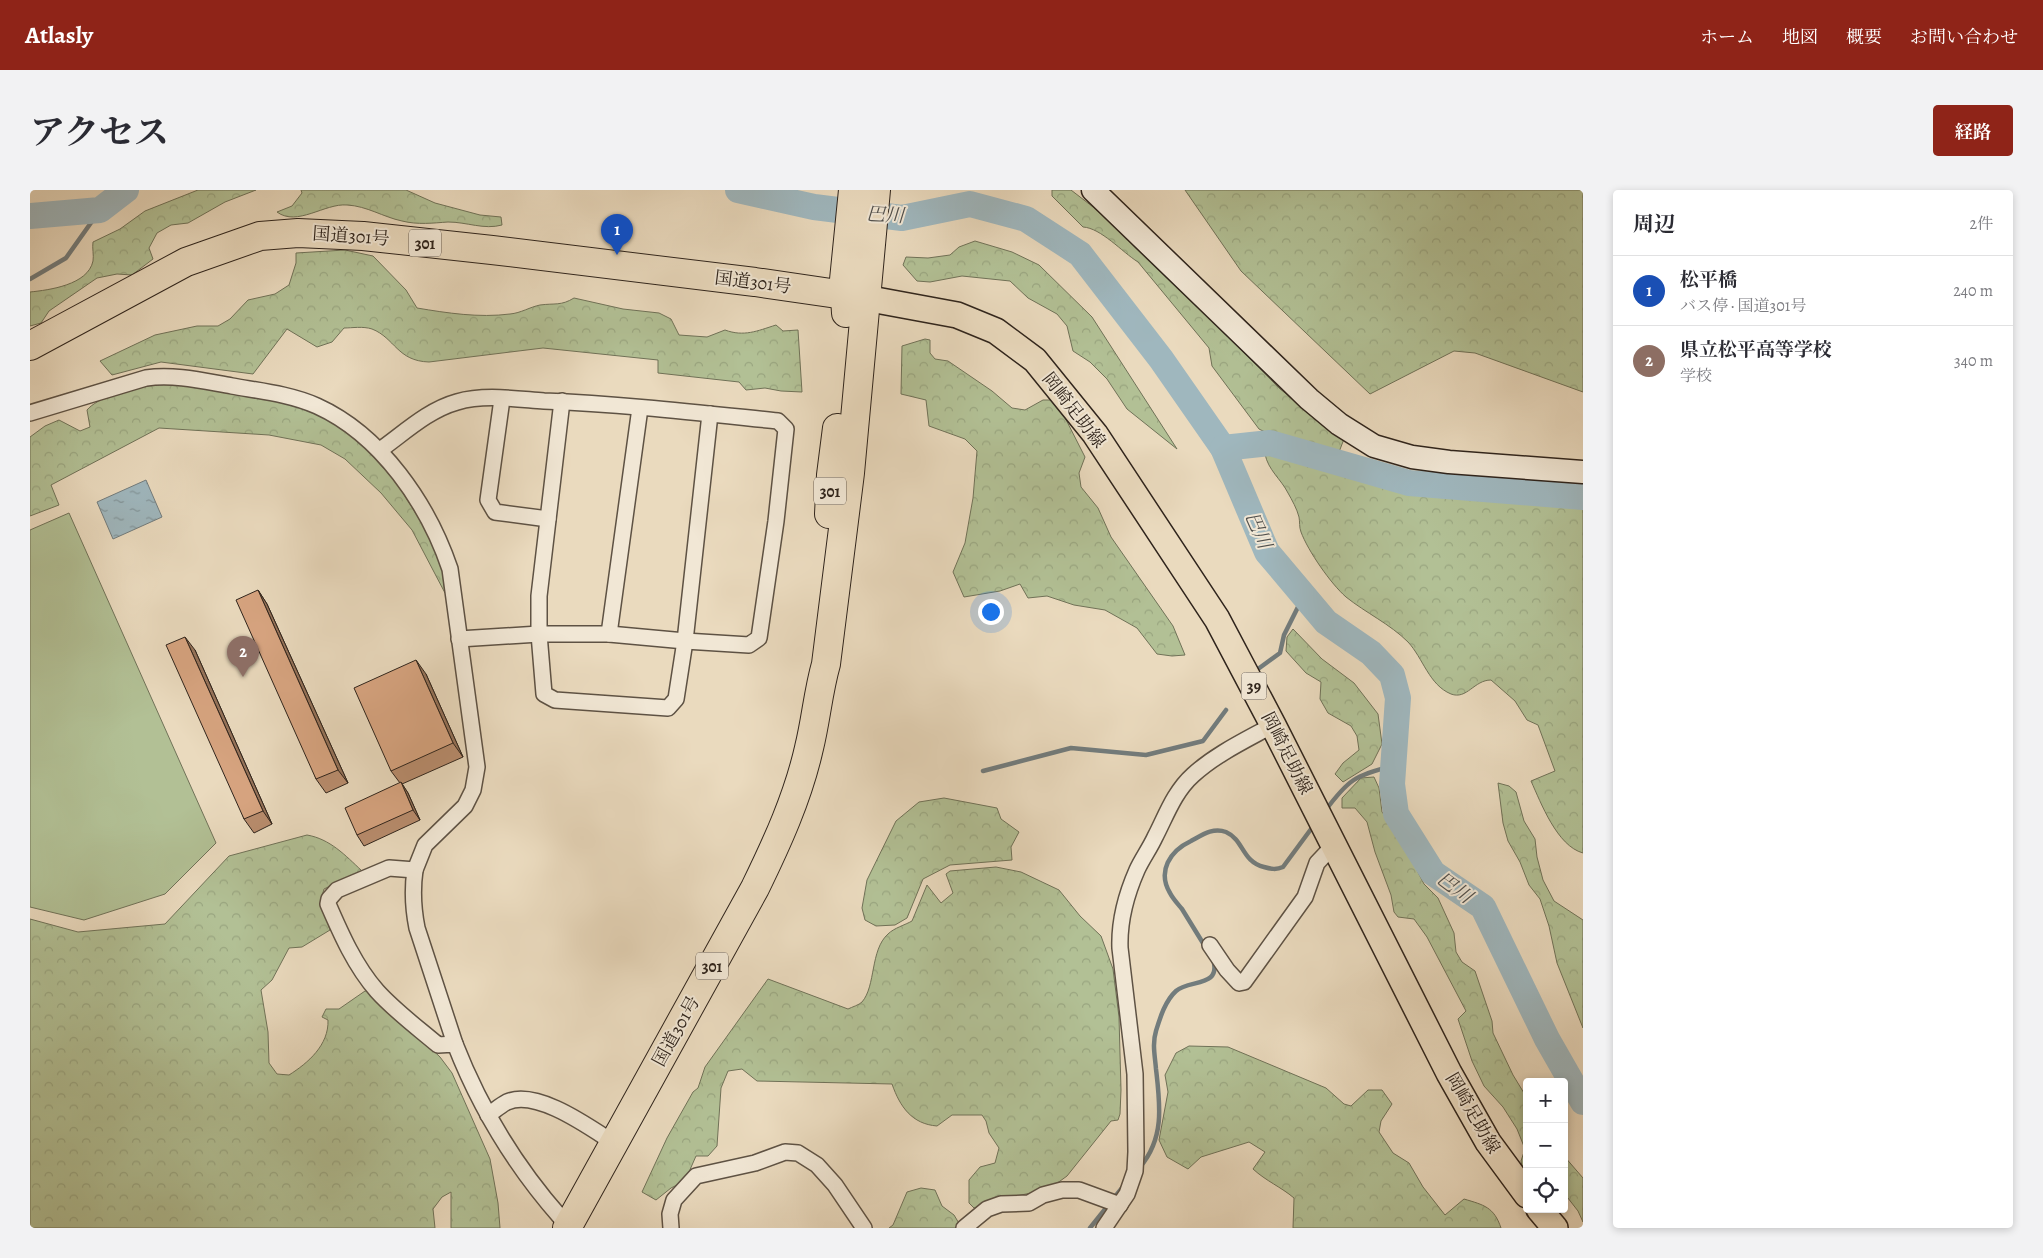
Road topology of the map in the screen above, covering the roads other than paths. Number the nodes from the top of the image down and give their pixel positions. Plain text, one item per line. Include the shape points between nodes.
1 (853, 190) edge
2 (876, 190) edge
3 (1093, 190) edge
4 (854, 289) junction
5 (30, 346) edge
6 (502, 398) junction
7 (562, 402) junction
8 (640, 408) junction
9 (30, 413) edge
10 (710, 414) junction
11 (380, 450) junction
12 (1583, 472) edge
13 (548, 519) junction
14 (539, 634) junction
15 (609, 634) junction
16 (459, 640) junction
17 (685, 641) junction
18 (1273, 725) junction
19 (1333, 846) junction
20 (415, 870) junction
21 (1210, 945) dead end
22 (456, 1044) junction
23 (488, 1115) junction
24 (614, 1143) junction
25 (1523, 1190) edge
26 (1120, 1205) junction
27 (1542, 1213) edge
28 (564, 1223) edge
29 (671, 1228) edge
30 (864, 1228) edge
31 (964, 1228) edge
32 (1104, 1228) edge
33 (1555, 1228) edge

1 - 4 highway, 国道301号 / 301
2 - 4 highway, 国道301号 / 301
3 - 12 main road via 1309,399 1339,424 1374,446 1449,462
4 - 5 highway, 国道301号 / 301 via 363,236 298,233 260,236 186,262
4 - 18 main road, 岡崎足助線 / 39 via 957,315 996,331 1035,360 1095,434 1211,611
4 - 24 highway, 国道301号 / 301 via 831,475 819,689 809,748 780,838 756,888
6 - 7 street
6 - 11 street via 441,407
6 - 13 street via 488,500 495,512
7 - 8 street
7 - 13 street
8 - 10 street
8 - 15 street
9 - 11 street via 146,378 182,377 288,396 316,406 341,419
10 - 17 street
10 - 17 street via 778,421 786,429 759,638 749,645
11 - 16 street via 403,479 441,544 450,569
13 - 14 street via 539,596
14 - 15 street
14 - 16 street
14 - 17 street via 544,694 555,700 668,708 676,700
15 - 17 street
16 - 20 street via 476,767 473,790 457,815 425,845
18 - 19 main road, 岡崎足助線 / 39
18 - 26 street via 1218,756 1191,776 1171,802 1128,893 1119,930 1136,1074 1136,1152 1133,1181
19 - 21 street via 1317,863 1305,897 1244,982 1239,983 1227,970
19 - 25 main road, 岡崎足助線 / 39 via 1448,1073 1488,1142
20 - 22 street via 412,889 417,928
20 - 22 street via 389,868 337,890 328,899 328,904 341,934 378,992 438,1045
22 - 23 street via 469,1079
23 - 24 street via 508,1101 547,1103
23 - 28 street via 531,1182
24 - 28 highway, 国道301号 / 301
26 - 31 street via 1079,1190 1062,1190 1029,1203 1001,1204 987,1209
26 - 32 street
27 - 33 main road
29 - 30 street via 674,1200 696,1176 755,1163 785,1152 798,1153 817,1165

